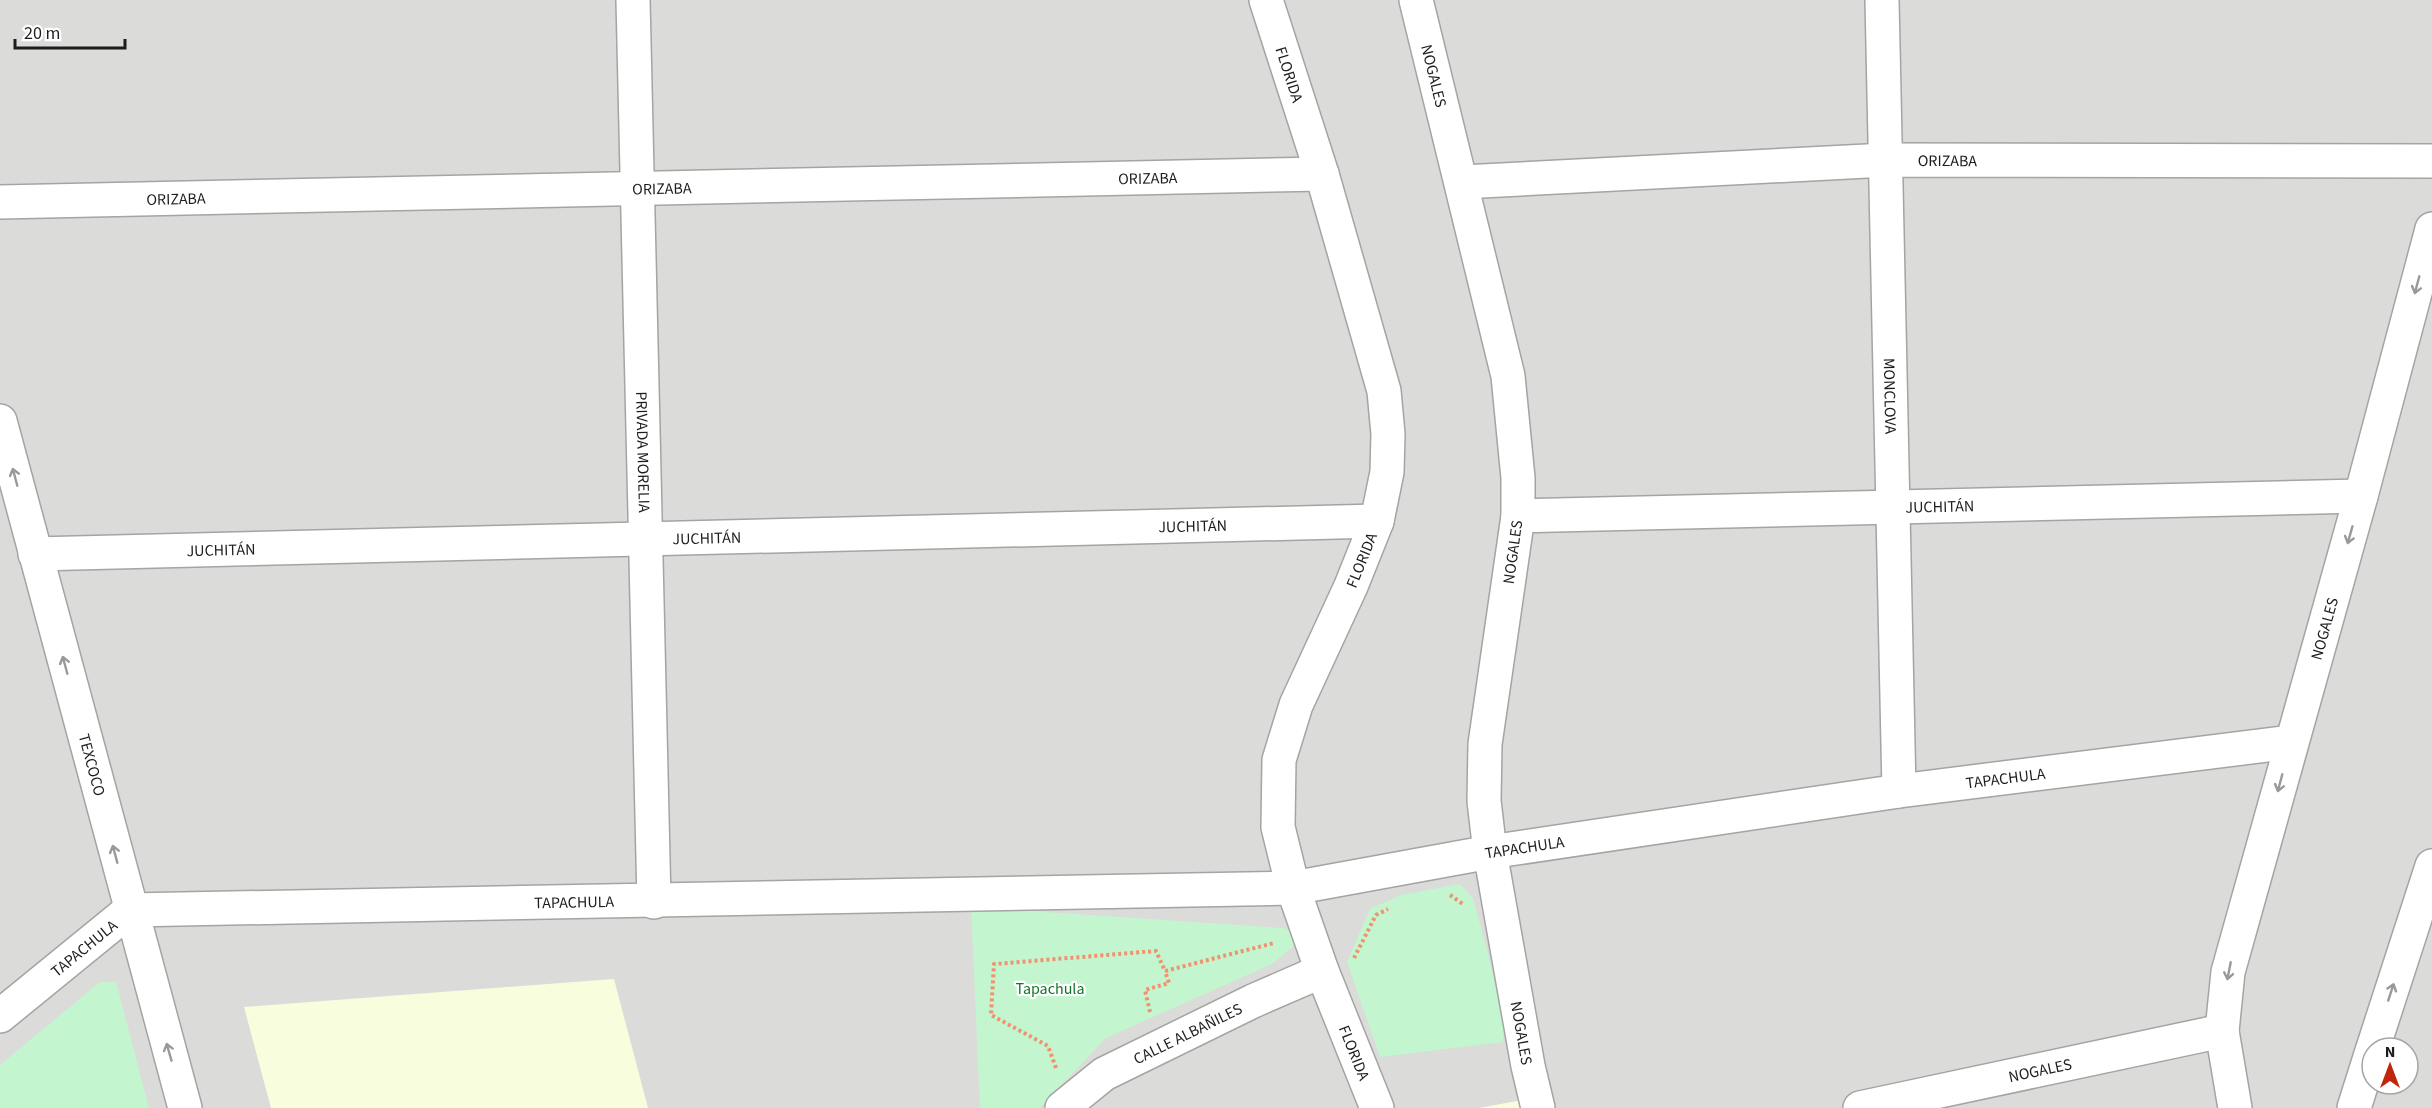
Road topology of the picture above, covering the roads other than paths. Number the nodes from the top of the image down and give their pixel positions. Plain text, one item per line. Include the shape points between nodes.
1 (633, 0) edge
2 (1266, 0) edge
3 (1416, 0) edge
4 (1882, 0) edge
5 (1886, 160) junction
6 (2432, 161) edge
7 (1322, 174) junction
8 (1462, 182) junction
9 (637, 187) junction
10 (0, 202) edge
11 (2432, 229) edge
12 (0, 421) edge
13 (2361, 496) junction
14 (1894, 507) junction
15 (1518, 516) junction
16 (1377, 521) junction
17 (646, 539) junction
18 (35, 554) junction
19 (2291, 742) junction
20 (1899, 791) junction
21 (1490, 852) junction
22 (2432, 866) edge
23 (1293, 888) junction
24 (654, 902) junction
25 (130, 910) junction
26 (1337, 967) junction
27 (0, 1016) edge
28 (2222, 1031) junction
29 (2377, 1036) edge
30 (2360, 1089) edge
31 (185, 1108) edge
32 (1062, 1108) edge
33 (1377, 1108) edge
34 (1539, 1108) edge
35 (1860, 1108) edge
36 (2235, 1108) edge
37 (2354, 1108) edge

1 - 9 street, PRIVADA MORELIA
2 - 7 street, FLORIDA
3 - 8 street, NOGALES
4 - 5 street, MONCLOVA
5 - 6 street, ORIZABA
5 - 8 street, ORIZABA
5 - 14 street, MONCLOVA
7 - 9 street, ORIZABA
7 - 16 street, FLORIDA via 1384,391 1387,472
8 - 15 street, NOGALES via 1508,375
9 - 10 street, ORIZABA
9 - 17 street, PRIVADA MORELIA
11 -> 13 street, NOGALES
18 -> 12 street, TEXCOCO
13 - 14 street, JUCHITÁN
13 -> 19 street, NOGALES
14 - 15 street, JUCHITÁN
14 - 20 street, MONCLOVA
15 - 21 street, NOGALES via 1485,744 1484,801
16 - 17 street, JUCHITÁN
16 - 23 street, FLORIDA via 1296,705 1279,760 1278,827
17 - 18 street, JUCHITÁN
17 - 24 street, PRIVADA MORELIA
25 -> 18 street, TEXCOCO
19 - 20 street, TAPACHULA
19 -> 28 street, NOGALES via 2228,972
20 - 21 street, TAPACHULA
21 - 23 street, TAPACHULA
21 - 34 street, NOGALES
29 -> 22 street
23 - 24 street, TAPACHULA
23 - 26 street, FLORIDA via 1308,934
24 - 25 street, TAPACHULA
25 - 27 street, TAPACHULA
31 -> 25 street, TEXCOCO
26 - 32 street, CALLE ALBAÑILES via 1243,1005 1104,1074
26 - 33 street, FLORIDA
28 - 35 street, NOGALES
28 - 36 street, NOGALES
30 - 37 street

